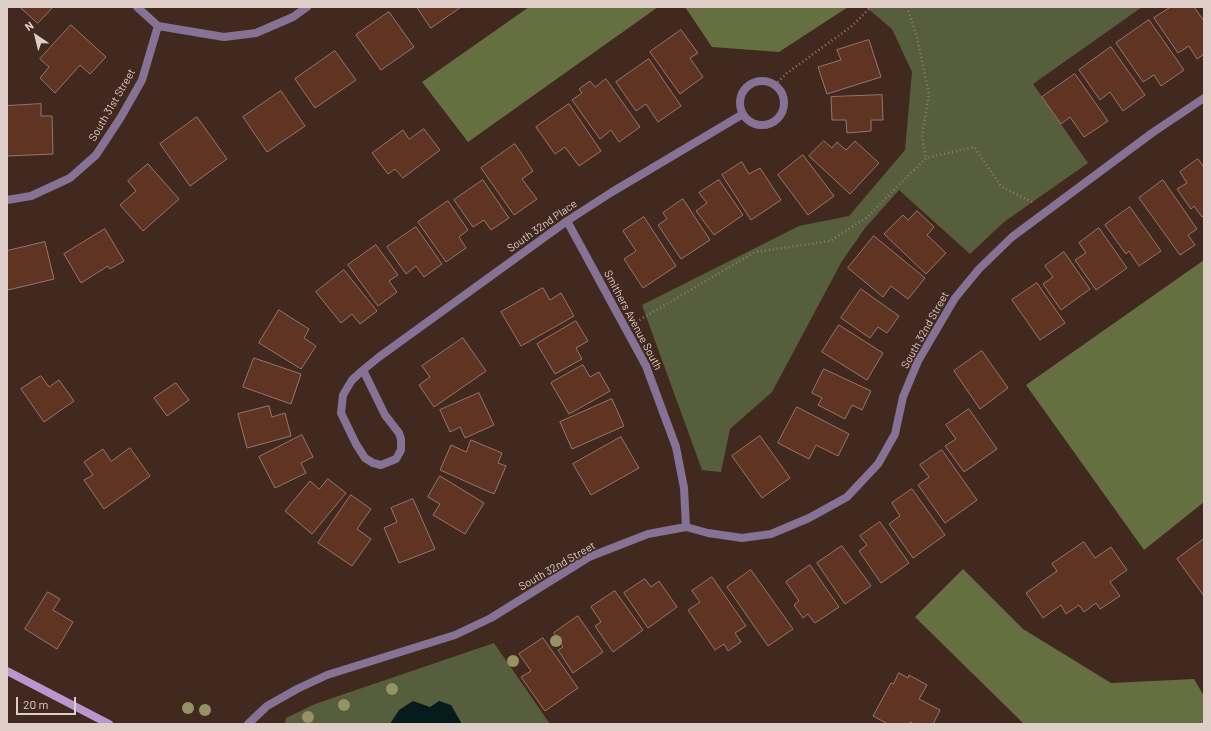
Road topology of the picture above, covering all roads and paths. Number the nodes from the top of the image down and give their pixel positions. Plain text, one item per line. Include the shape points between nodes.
1 (137, 7) edge
2 (307, 7) edge
3 (870, 7) edge
4 (907, 7) edge
5 (158, 26) junction
6 (775, 85) junction
7 (1204, 98) edge
8 (743, 114) junction
9 (926, 158) junction
10 (7, 200) edge
11 (1049, 210) junction
12 (567, 220) junction
13 (626, 328) junction
14 (363, 370) junction
15 (686, 527) junction
16 (7, 671) edge
17 (109, 724) edge
18 (248, 724) edge

1 - 5 street
2 - 5 street via 293,17 256,33 224,37
3 - 6 path via 852,26 787,73
4 - 9 path via 917,37 929,94 922,137
5 - 10 street, South 31st Street via 142,80 96,155 70,178 31,196
6 - 8 street via 761,81 747,86 740,100
6 - 8 street via 780,90 784,104 779,117 760,125 748,120
7 - 11 street, South 32nd Street via 1152,133
8 - 12 street, South 32nd Place
9 - 11 path via 974,147 1002,187
9 - 13 path via 866,218 830,241 755,252
11 - 15 street, South 32nd Street via 1012,237 979,269 955,298 918,361 903,397 895,434 878,464 847,496 809,518 771,534 742,538
12 - 13 street, Smithers Avenue South
12 - 14 street, South 32nd Place
13 - 15 street, Smithers Avenue South via 646,366 676,447 684,488
14 - 14 street, South 32nd Place via 352,380 343,395 341,413 365,458 381,465 396,459 401,450 401,439 385,415
15 - 18 street, South 32nd Street via 648,534 590,557 491,618 456,635 327,675 267,706
16 - 17 street

